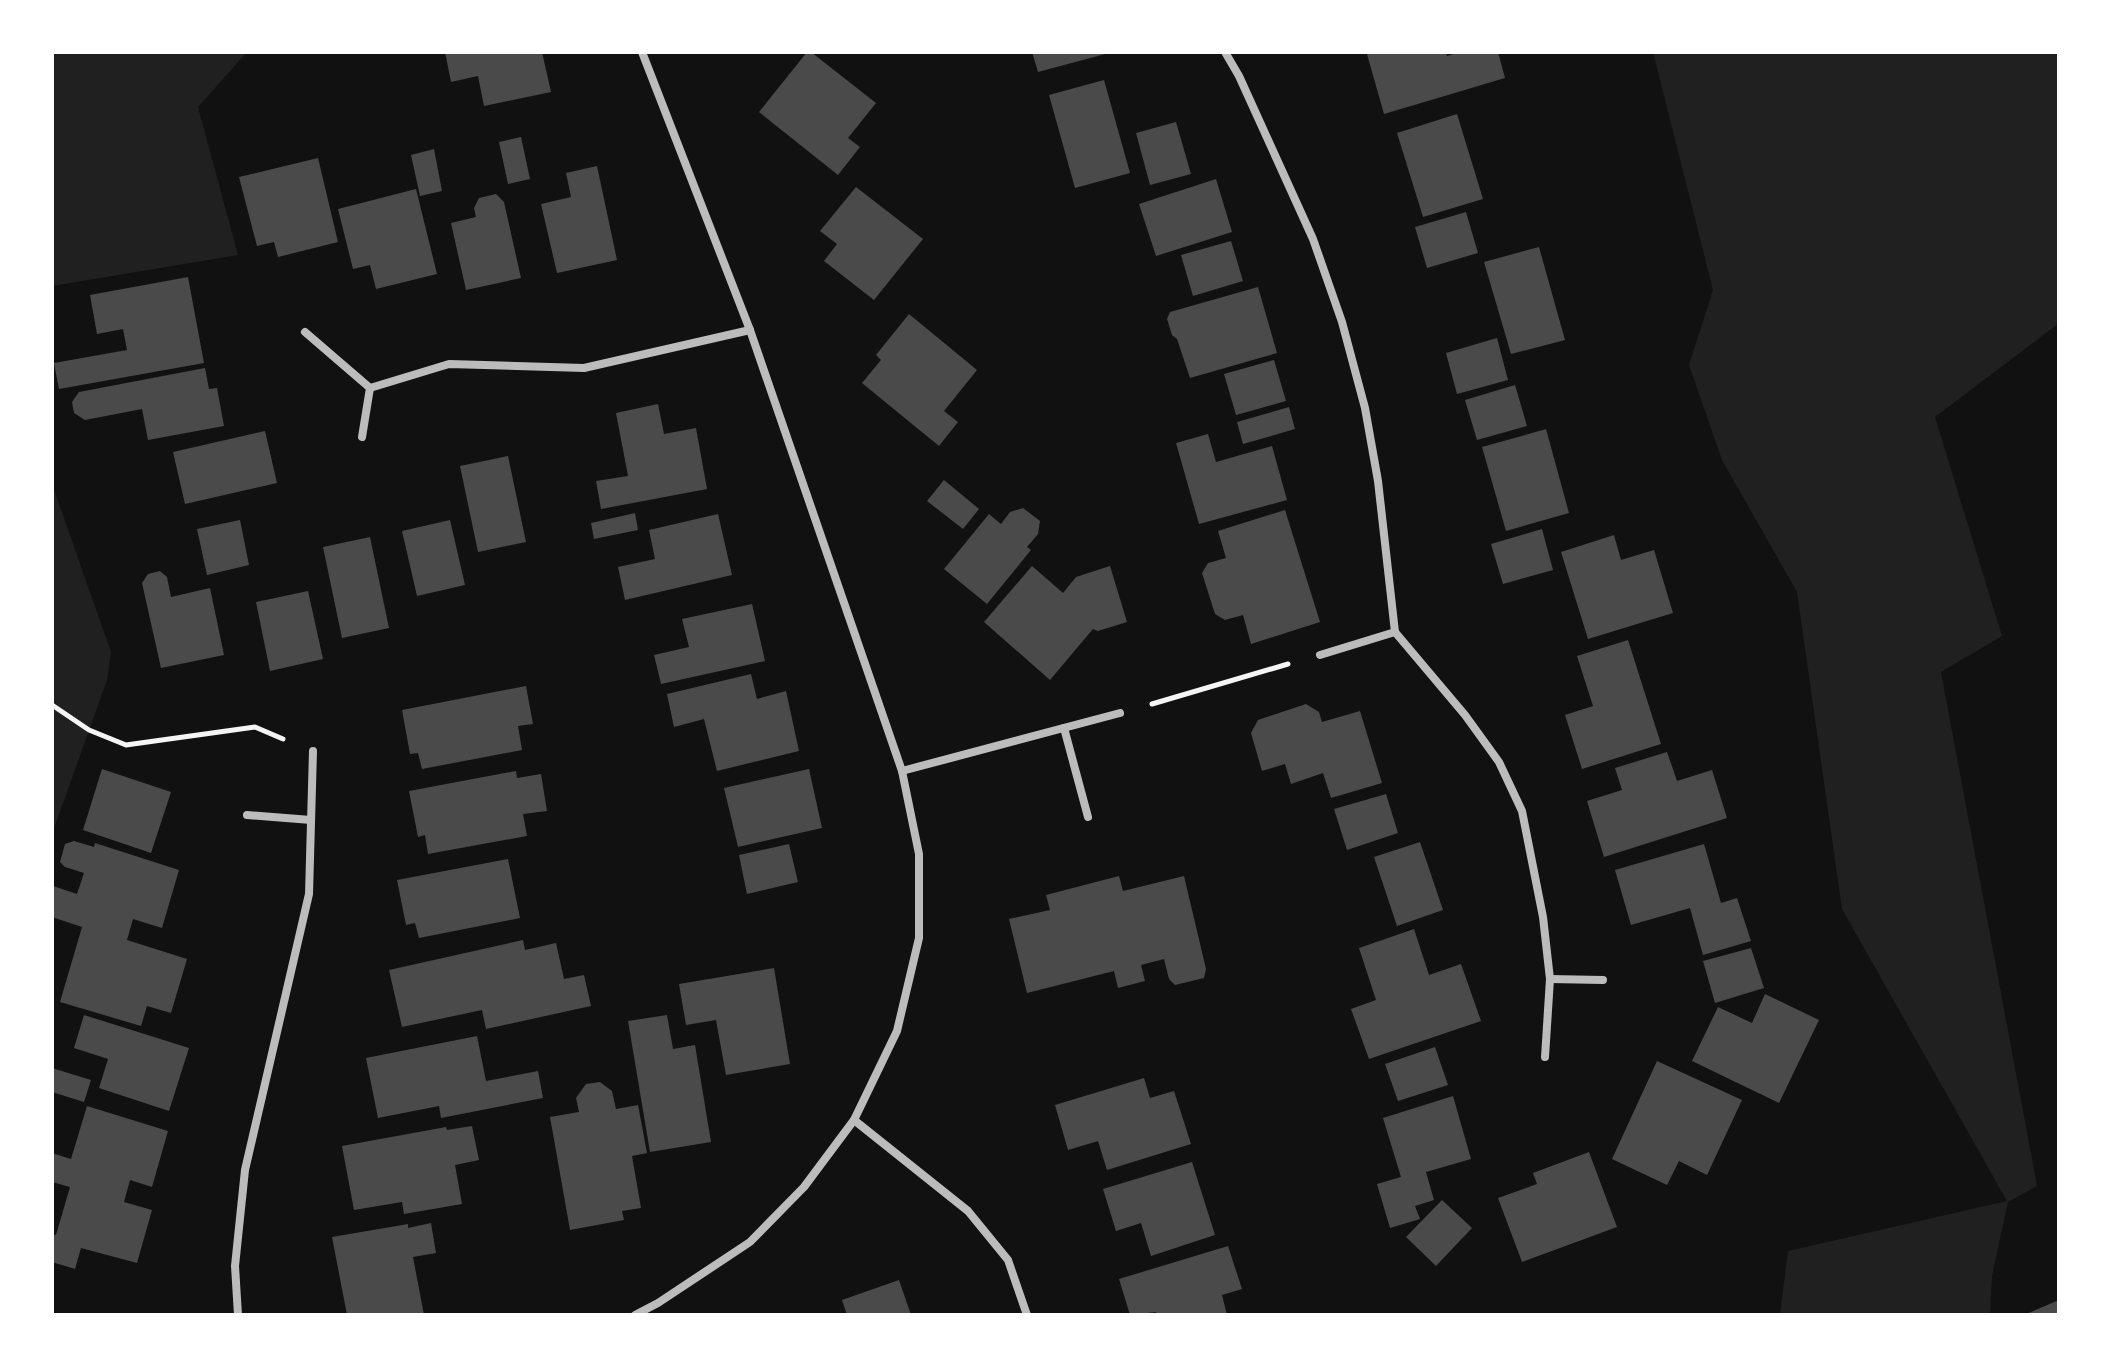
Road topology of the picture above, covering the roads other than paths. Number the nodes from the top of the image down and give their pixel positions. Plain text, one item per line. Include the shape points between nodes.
1 (642, 52) edge
2 (1225, 52) edge
3 (750, 330) junction
4 (305, 332) dead end
5 (370, 388) junction
6 (362, 437) dead end
7 (1395, 632) junction
8 (1320, 655) road end
9 (1120, 713) road end
10 (1064, 728) junction
11 (313, 751) road end
12 (902, 771) junction
13 (247, 815) dead end
14 (1088, 817) dead end
15 (311, 820) junction
16 (1550, 979) junction
17 (1603, 980) dead end
18 (1545, 1057) dead end
19 (854, 1120) junction
20 (238, 1315) edge
21 (635, 1315) edge
22 (1027, 1315) edge

1 - 3 street
2 - 7 street via 1313,239 1342,322 1378,481
3 - 5 street via 584,368 449,364
3 - 12 street
4 - 5 street
5 - 6 street
7 - 8 street
7 - 16 street via 1499,762 1522,811
9 - 10 street
10 - 12 street
10 - 14 street
11 - 15 street
12 - 19 street via 919,854 919,938 897,1031
13 - 15 street
15 - 20 street via 309,894 245,1170 235,1266
16 - 17 street
16 - 18 street
19 - 21 street via 804,1187 750,1242
19 - 22 street via 968,1211 1008,1260

